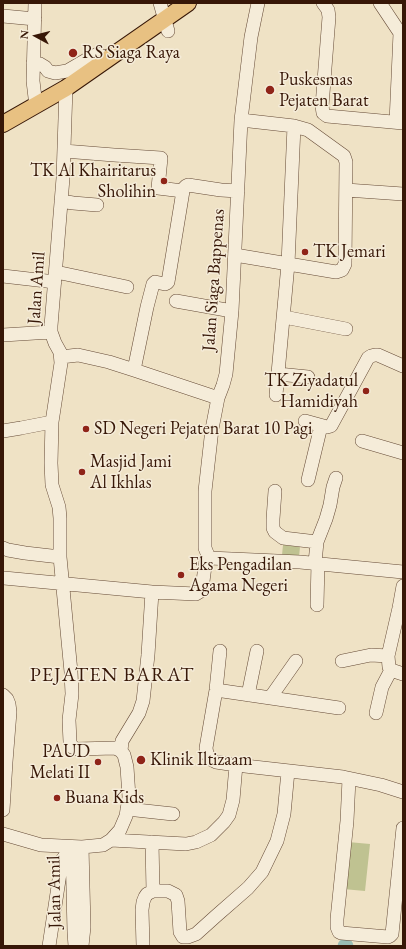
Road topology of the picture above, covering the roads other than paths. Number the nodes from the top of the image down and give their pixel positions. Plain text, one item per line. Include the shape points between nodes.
1 (35, 3) edge
2 (160, 3) edge
3 (188, 3) edge
4 (258, 3) edge
5 (324, 3) edge
6 (380, 3) edge
7 (3, 16) edge
8 (34, 19) junction
9 (166, 25) junction
10 (401, 33) edge
11 (105, 60) junction
12 (33, 63) junction
13 (66, 88) junction
14 (36, 106) junction
15 (241, 120) junction
16 (399, 123) edge
17 (3, 124) edge
18 (294, 126) junction
19 (64, 151) junction
20 (183, 190) junction
21 (346, 190) junction
22 (238, 191) junction
23 (403, 194) edge
24 (61, 201) junction
25 (97, 204) dead end
26 (235, 255) junction
27 (288, 264) junction
28 (3, 276) edge
29 (55, 277) junction
30 (127, 287) dead end
31 (176, 302) dead end
32 (232, 311) junction
33 (284, 317) junction
34 (346, 329) dead end
35 (51, 332) junction
36 (3, 335) edge
37 (61, 357) junction
38 (401, 369) edge
39 (134, 370) junction
40 (278, 374) junction
41 (308, 377) dead end
42 (276, 394) dead end
43 (218, 398) junction
44 (305, 421) dead end
45 (52, 422) junction
46 (321, 426) junction
47 (3, 431) edge
48 (362, 440) dead end
49 (403, 453) edge
50 (336, 478) dead end
51 (308, 480) dead end
52 (275, 491) dead end
53 (317, 542) junction
54 (3, 548) edge
55 (60, 557) junction
56 (209, 558) junction
57 (316, 563) junction
58 (403, 572) edge
59 (4, 578) dead end
60 (63, 583) junction
61 (403, 586) edge
62 (152, 592) junction
63 (317, 605) dead end
64 (401, 609) edge
65 (220, 651) dead end
66 (257, 651) dead end
67 (388, 656) junction
68 (296, 660) dead end
69 (342, 661) dead end
70 (397, 672) edge
71 (216, 690) junction
72 (3, 695) edge
73 (248, 695) junction
74 (270, 698) junction
75 (339, 708) dead end
76 (376, 713) dead end
77 (121, 751) junction
78 (4, 762) edge
79 (236, 765) junction
80 (288, 771) junction
81 (349, 778) junction
82 (403, 792) edge
83 (3, 810) edge
84 (127, 810) junction
85 (173, 814) dead end
86 (403, 828) edge
87 (3, 834) edge
88 (112, 840) junction
89 (152, 842) junction
90 (74, 855) junction
91 (153, 891) junction
92 (49, 946) edge
93 (75, 946) edge
94 (82, 946) edge
95 (143, 946) edge

1 - 8 street
2 - 9 street
3 - 9 main road
4 - 15 street, Jalan Siaga Bappenas via 251,37
5 - 16 street via 329,17 323,113 328,116
6 - 10 street
7 - 8 street
8 - 12 street
9 - 11 main road
10 - 16 street
11 - 12 street via 98,54 67,71 55,73 48,71 45,66
11 - 13 main road
12 - 14 street via 32,81
13 - 14 main road
13 - 19 street, Jalan Amil
14 - 17 main road
15 - 18 street
15 - 22 street, Jalan Siaga Bappenas
18 - 21 street via 308,130 344,156
18 - 27 street
19 - 20 street via 161,158 158,188
19 - 24 street, Jalan Amil
20 - 22 street via 188,186
20 - 39 street via 168,282 153,284
21 - 23 street
21 - 27 street via 343,268 336,272
22 - 26 street, Jalan Siaga Bappenas
24 - 25 street
24 - 29 street, Jalan Amil
26 - 27 street
26 - 32 street, Jalan Siaga Bappenas
27 - 33 street
28 - 29 street
29 - 30 street
29 - 35 street, Jalan Amil
31 - 32 street
32 - 43 street, Jalan Siaga Bappenas via 226,374
33 - 34 street
33 - 40 street
35 - 36 street
35 - 37 street, Jalan Amil
37 - 39 street via 85,356
37 - 45 street, Jalan Amil
38 - 46 street via 378,355 370,356 331,426
39 - 43 street
40 - 41 street
40 - 42 street
43 - 56 street, Jalan Siaga Bappenas via 205,491 205,548
44 - 46 street
45 - 47 street
45 - 55 street, Jalan Amil via 52,485 59,507
46 - 51 street
48 - 49 street
50 - 53 street via 330,506
52 - 53 street via 275,532 283,538
53 - 57 street
54 - 55 street
55 - 60 street, Jalan Amil
56 - 57 street
56 - 62 street via 206,561 202,589 196,594
57 - 58 street
57 - 63 street
59 - 60 street
60 - 62 street
60 - 77 street, Jalan Amil via 71,672 69,720 72,747 115,748
61 - 64 street
62 - 77 street via 143,701 139,713 122,741
64 - 67 street
65 - 71 street
66 - 73 street
67 - 69 street via 372,655
67 - 70 street via 389,667
68 - 74 street
70 - 76 street via 382,687
71 - 73 street
71 - 79 street via 207,754 216,762
72 - 78 street via 7,699 10,712
73 - 74 street
74 - 75 street
77 - 84 street via 125,760 129,788
78 - 83 street
79 - 80 street
79 - 89 street via 229,815 219,828 196,842
80 - 81 street
80 - 91 street via 284,814 277,841 262,872 248,888 188,937 180,932 176,895 168,891
81 - 82 street
81 - 86 street via 336,919 339,932 388,937 392,934
84 - 85 street
84 - 88 street via 120,830
87 - 90 street
88 - 89 street
88 - 90 street, Jalan Amil
89 - 91 street
90 - 92 street
90 - 93 street, Jalan Amil
90 - 94 street, Jalan Amil via 84,927
91 - 95 street via 147,894 143,902

